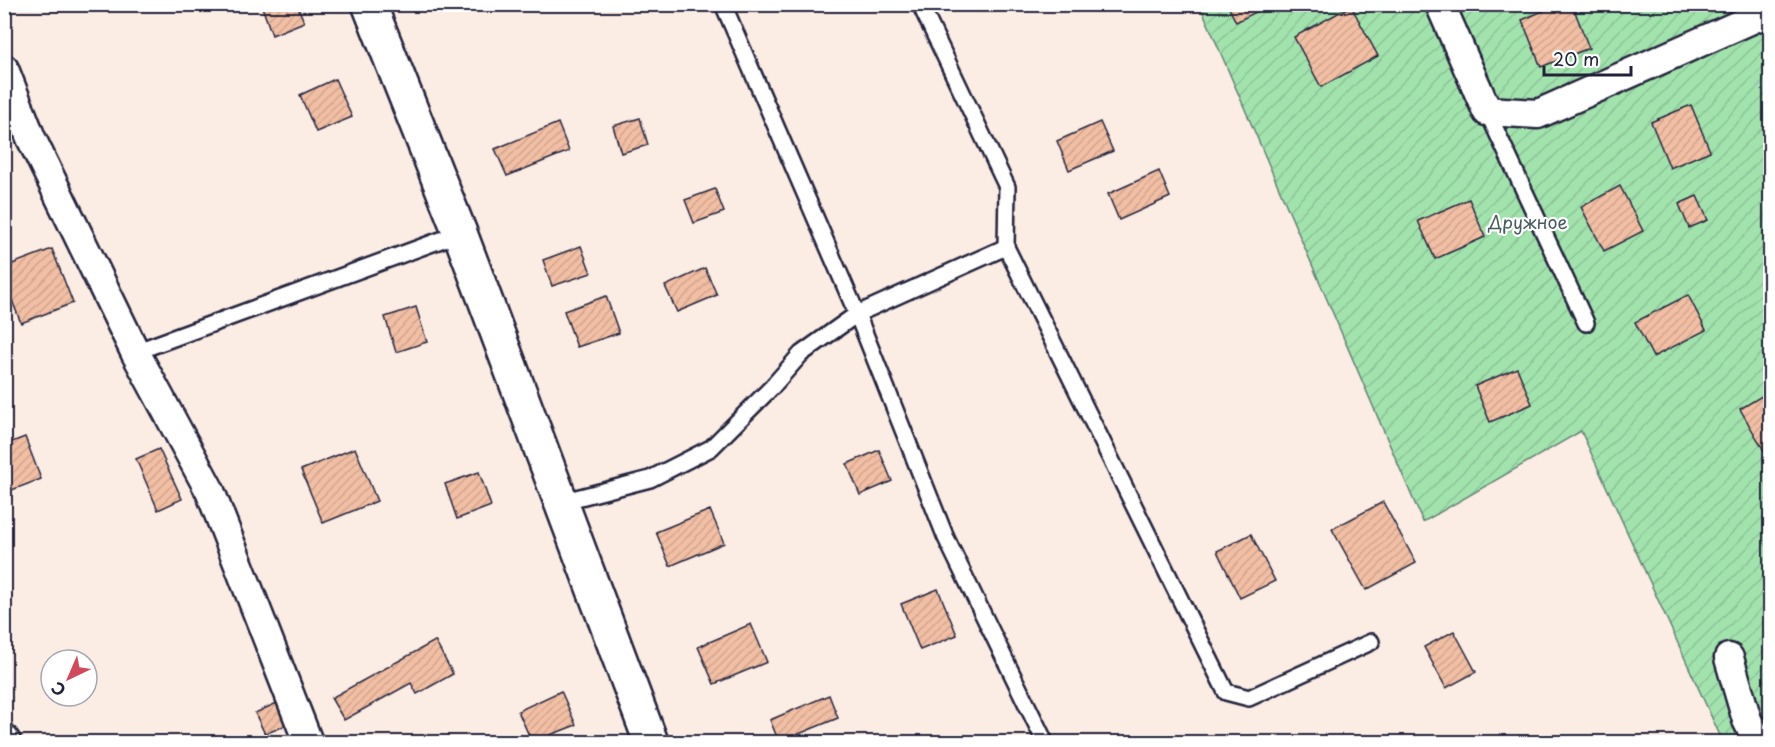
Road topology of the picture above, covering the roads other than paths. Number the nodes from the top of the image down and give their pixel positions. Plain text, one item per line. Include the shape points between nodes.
1 (369, 4) edge
2 (723, 4) edge
3 (920, 4) edge
4 (1440, 4) edge
5 (1770, 12) edge
6 (4, 69) edge
7 (1487, 111) junction
8 (460, 233) junction
9 (1006, 247) junction
10 (856, 314) junction
11 (1586, 323) dead end
12 (135, 352) junction
13 (561, 502) junction
14 (1371, 642) dead end
15 (1730, 658) dead end
16 (308, 742) edge
17 (651, 742) edge
18 (1045, 742) edge
19 (1758, 742) edge

1 - 8 street
2 - 10 lane
3 - 9 lane via 1007,187
4 - 7 street
5 - 7 street via 1538,114
6 - 12 street via 31,138
7 - 11 lane
8 - 12 lane
8 - 13 street
9 - 10 lane
9 - 14 lane via 1226,692 1249,698
10 - 13 lane via 801,354 711,448 650,479
10 - 18 lane via 946,538
12 - 16 street via 210,491
13 - 17 street
15 - 19 street via 1747,720

